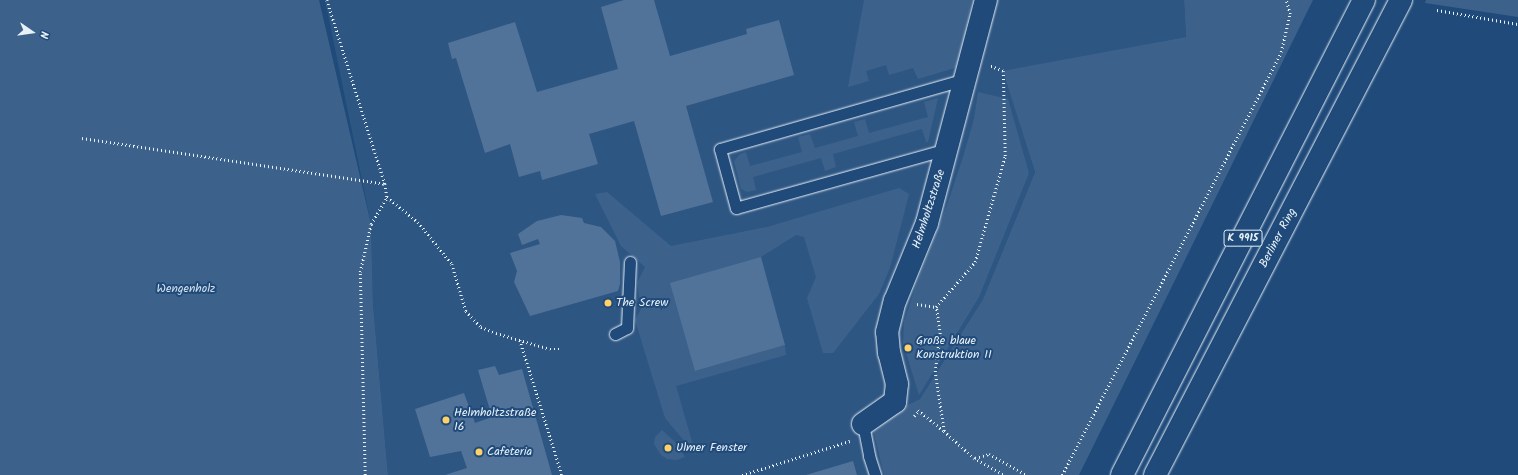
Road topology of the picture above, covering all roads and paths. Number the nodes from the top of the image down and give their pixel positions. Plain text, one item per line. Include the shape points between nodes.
1 (327, 0) edge
2 (986, 0) edge
3 (1286, 0) edge
4 (1364, 0) edge
5 (1402, 0) edge
6 (1437, 10) dead end
7 (1518, 24) edge
8 (1003, 72) dead end
9 (966, 79) junction
10 (82, 138) dead end
11 (948, 148) junction
12 (385, 184) junction
13 (387, 197) junction
14 (630, 262) dead end
15 (615, 334) dead end
16 (520, 340) junction
17 (560, 349) dead end
18 (895, 402) junction
19 (919, 411) junction
20 (911, 418) dead end
21 (864, 430) junction
22 (944, 430) junction
23 (974, 458) junction
24 (365, 475) edge
25 (562, 475) edge
26 (742, 475) edge
27 (875, 475) edge
28 (1005, 475) edge
29 (1027, 475) edge
30 (1062, 475) edge
31 (1122, 475) edge
32 (1155, 475) edge

1 - 12 path
2 - 9 main road, Helmholtzstraße
3 - 30 path via 1290,14 1281,52
4 - 31 main road, K 9915
5 - 32 main road, Berliner Ring / K 9915
6 - 7 path
8 - 22 path via 1005,156 976,262 936,307 940,334 935,372
9 - 11 main road, Helmholtzstraße
9 - 11 lane via 720,149 736,208
10 - 12 path
11 - 18 main road, Helmholtzstraße via 927,223 895,301 887,332 889,353 897,384
12 - 13 path
13 - 16 path via 418,222 452,264 466,311 481,327
13 - 24 path via 371,224 360,272
14 - 15 lane via 627,328
16 - 17 path via 550,350
16 - 25 path
18 - 19 path
18 - 21 main road
19 - 20 path
19 - 22 path
21 - 26 path
21 - 27 lane
22 - 23 path
23 - 28 path
23 - 29 path via 988,454

